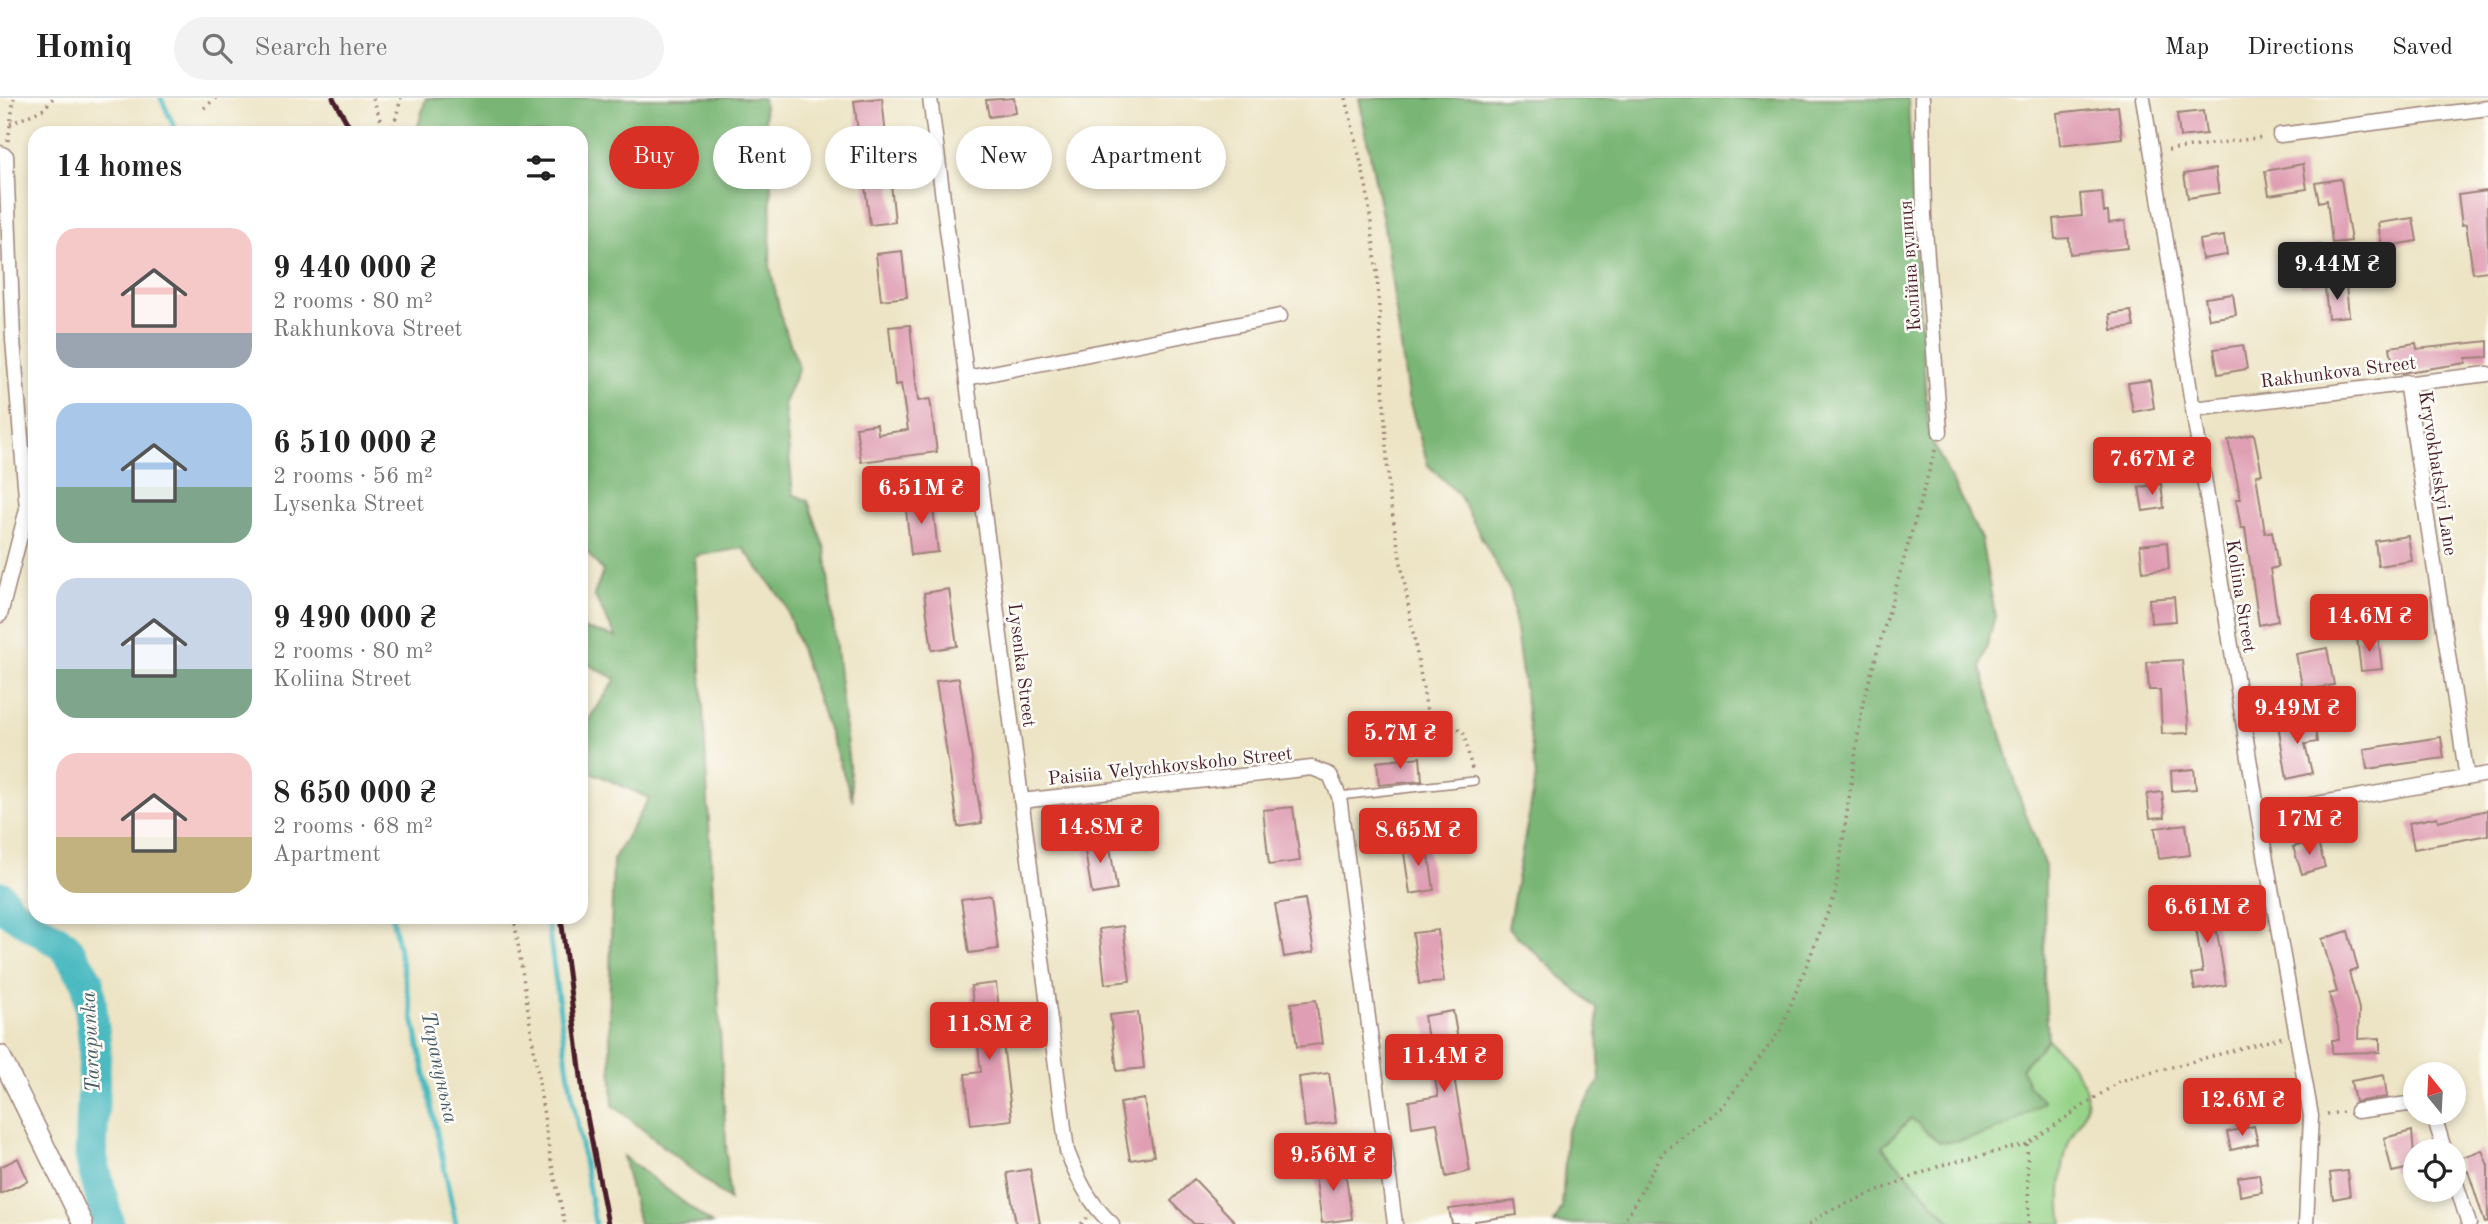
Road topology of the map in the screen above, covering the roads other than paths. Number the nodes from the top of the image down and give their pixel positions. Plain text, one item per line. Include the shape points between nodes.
1 (930, 98) edge
2 (1922, 98) edge
3 (2143, 98) edge
4 (2488, 108) edge
5 (2280, 135) road end
6 (2, 156) edge
7 (1280, 316) dead end
8 (2488, 374) edge
9 (967, 378) junction
10 (2406, 382) junction
11 (2193, 409) junction
12 (1940, 432) road end
13 (0, 615) edge
14 (2488, 774) edge
15 (2467, 778) junction
16 (1474, 781) road end
17 (1339, 796) junction
18 (1021, 801) junction
19 (2258, 814) junction
20 (0, 1055) edge
21 (2403, 1105) edge
22 (2357, 1111) road end
23 (2462, 1202) edge
24 (83, 1224) edge
25 (1112, 1224) edge
26 (1395, 1224) edge
27 (2306, 1224) edge
28 (2469, 1224) edge

1 - 9 street, Lysenka Street
2 - 12 street, Колійна вулиця via 1924,216
3 - 11 street, Koliina Street
4 - 5 street
6 - 13 street via 27,509
7 - 9 street
8 - 10 street, Rakhunkova Street
9 - 18 street, Lysenka Street
10 - 11 street, Rakhunkova Street
10 - 15 street, Kryvokhatskyi Lane
11 - 19 street, Koliina Street
14 - 15 street
15 - 19 street
16 - 17 lane
17 - 18 street, Paisiia Velychkovskoho Street via 1330,775 1312,768
17 - 26 street
18 - 25 street, Lysenka Street via 1067,1151 1096,1210
19 - 27 street, Koliina Street via 2311,1116
20 - 24 street
21 - 22 street
23 - 28 street

